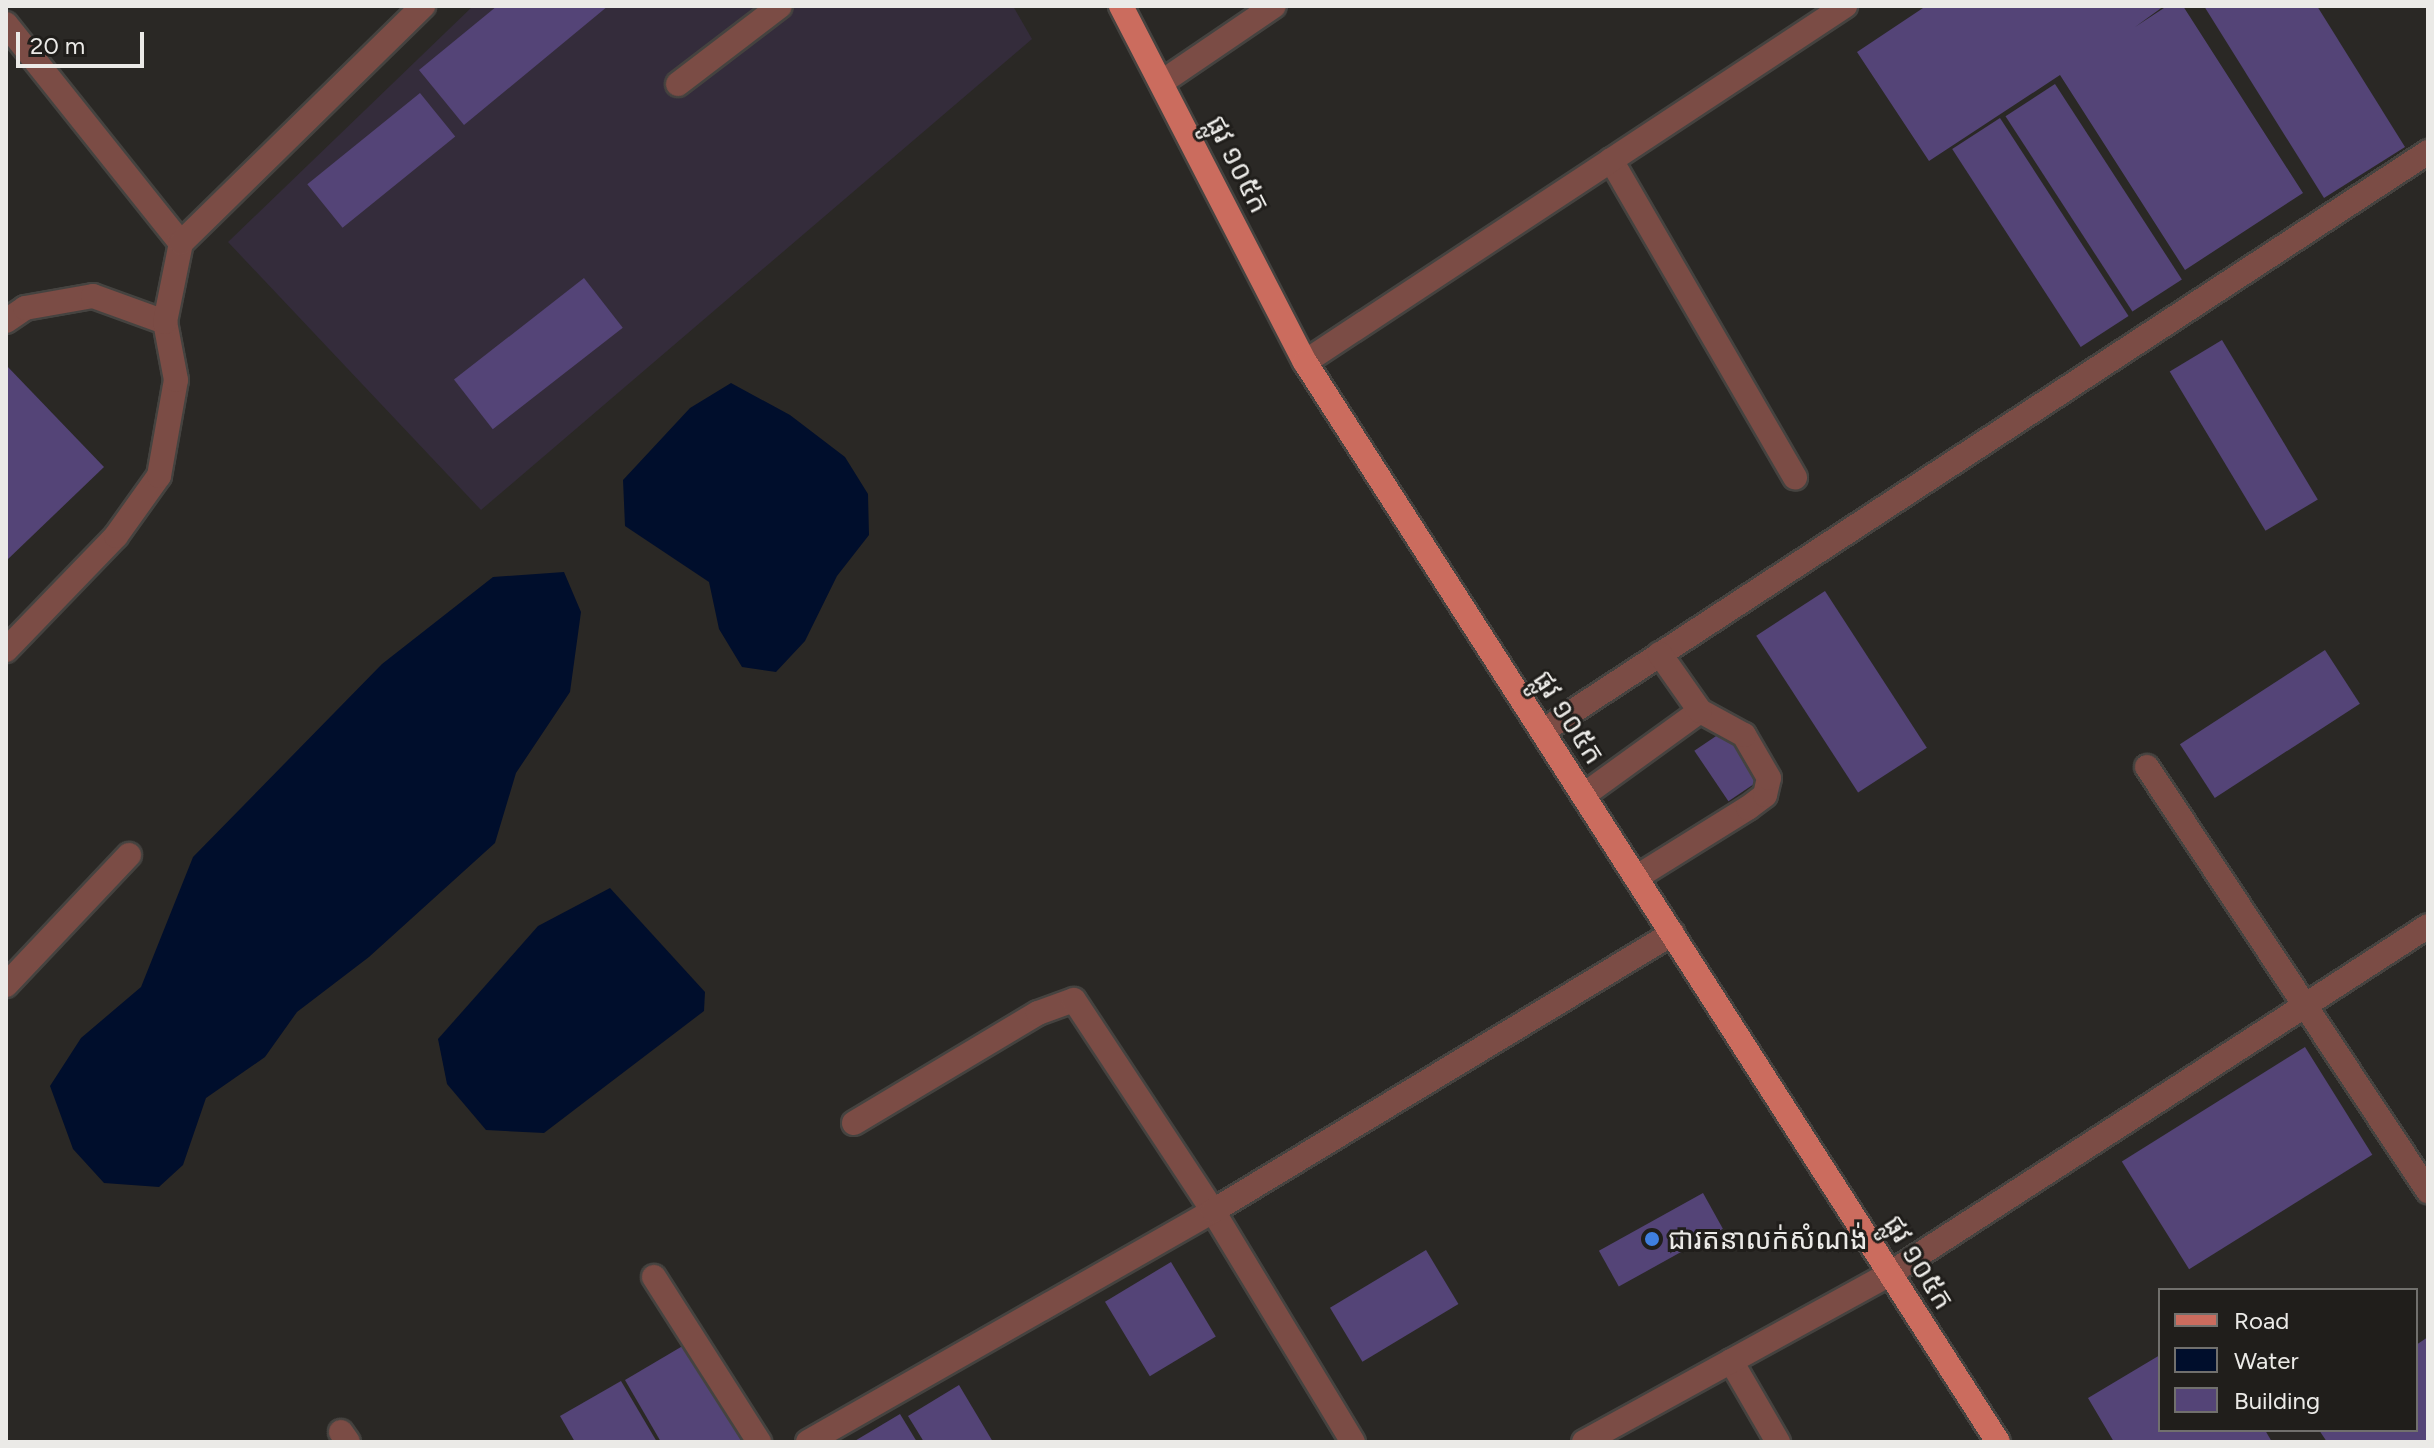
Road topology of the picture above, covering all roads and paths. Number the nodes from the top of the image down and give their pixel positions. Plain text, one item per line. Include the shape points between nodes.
1 (423, 6) edge
2 (780, 6) edge
3 (1121, 6) edge
4 (1274, 6) edge
5 (1837, 8) edge
6 (6, 24) edge
7 (1162, 82) junction
8 (678, 84) dead end
9 (2428, 152) edge
10 (1611, 160) junction
11 (181, 243) junction
12 (6, 321) edge
13 (165, 322) junction
14 (1305, 362) junction
15 (1795, 478) dead end
16 (6, 650) edge
17 (1660, 654) junction
18 (1700, 711) junction
19 (1543, 731) junction
20 (2147, 767) dead end
21 (1584, 795) junction
22 (129, 855) dead end
23 (1637, 877) junction
24 (2428, 926) edge
25 (1673, 933) junction
26 (6, 985) edge
27 (2306, 1007) junction
28 (854, 1123) dead end
29 (2428, 1191) edge
30 (1213, 1211) junction
31 (1891, 1273) junction
32 (654, 1277) dead end
33 (1731, 1361) junction
34 (759, 1442) edge
35 (808, 1442) edge
36 (1353, 1442) edge
37 (1584, 1442) edge
38 (1778, 1442) edge
39 (1998, 1442) edge

1 - 11 street
2 - 8 street
3 - 7 main road, ផ្លូវ ១០៥ក
4 - 7 street
5 - 10 street
6 - 11 street
7 - 14 main road, ផ្លូវ ១០៥ក
9 - 17 street
10 - 14 street
10 - 15 street
11 - 13 street
12 - 13 street via 25,308 93,296
13 - 16 street via 176,380 159,476 116,536
14 - 19 main road, ផ្លូវ ១០៥ក
17 - 18 street
17 - 19 street
18 - 21 street
18 - 23 street via 1744,735 1769,778 1765,795
19 - 21 main road, ផ្លូវ ១០៥ក
20 - 27 street
21 - 23 main road, ផ្លូវ ១០៥ក
22 - 26 street
23 - 25 main road, ផ្លូវ ១០៥ក
24 - 27 street
25 - 30 street
25 - 31 main road, ផ្លូវ ១០៥ក
27 - 29 street
27 - 31 street
28 - 30 street via 1071,999
30 - 35 street
30 - 36 street
31 - 33 street
31 - 39 main road, ផ្លូវ ១០៥ក
32 - 34 street
33 - 37 street
33 - 38 street

